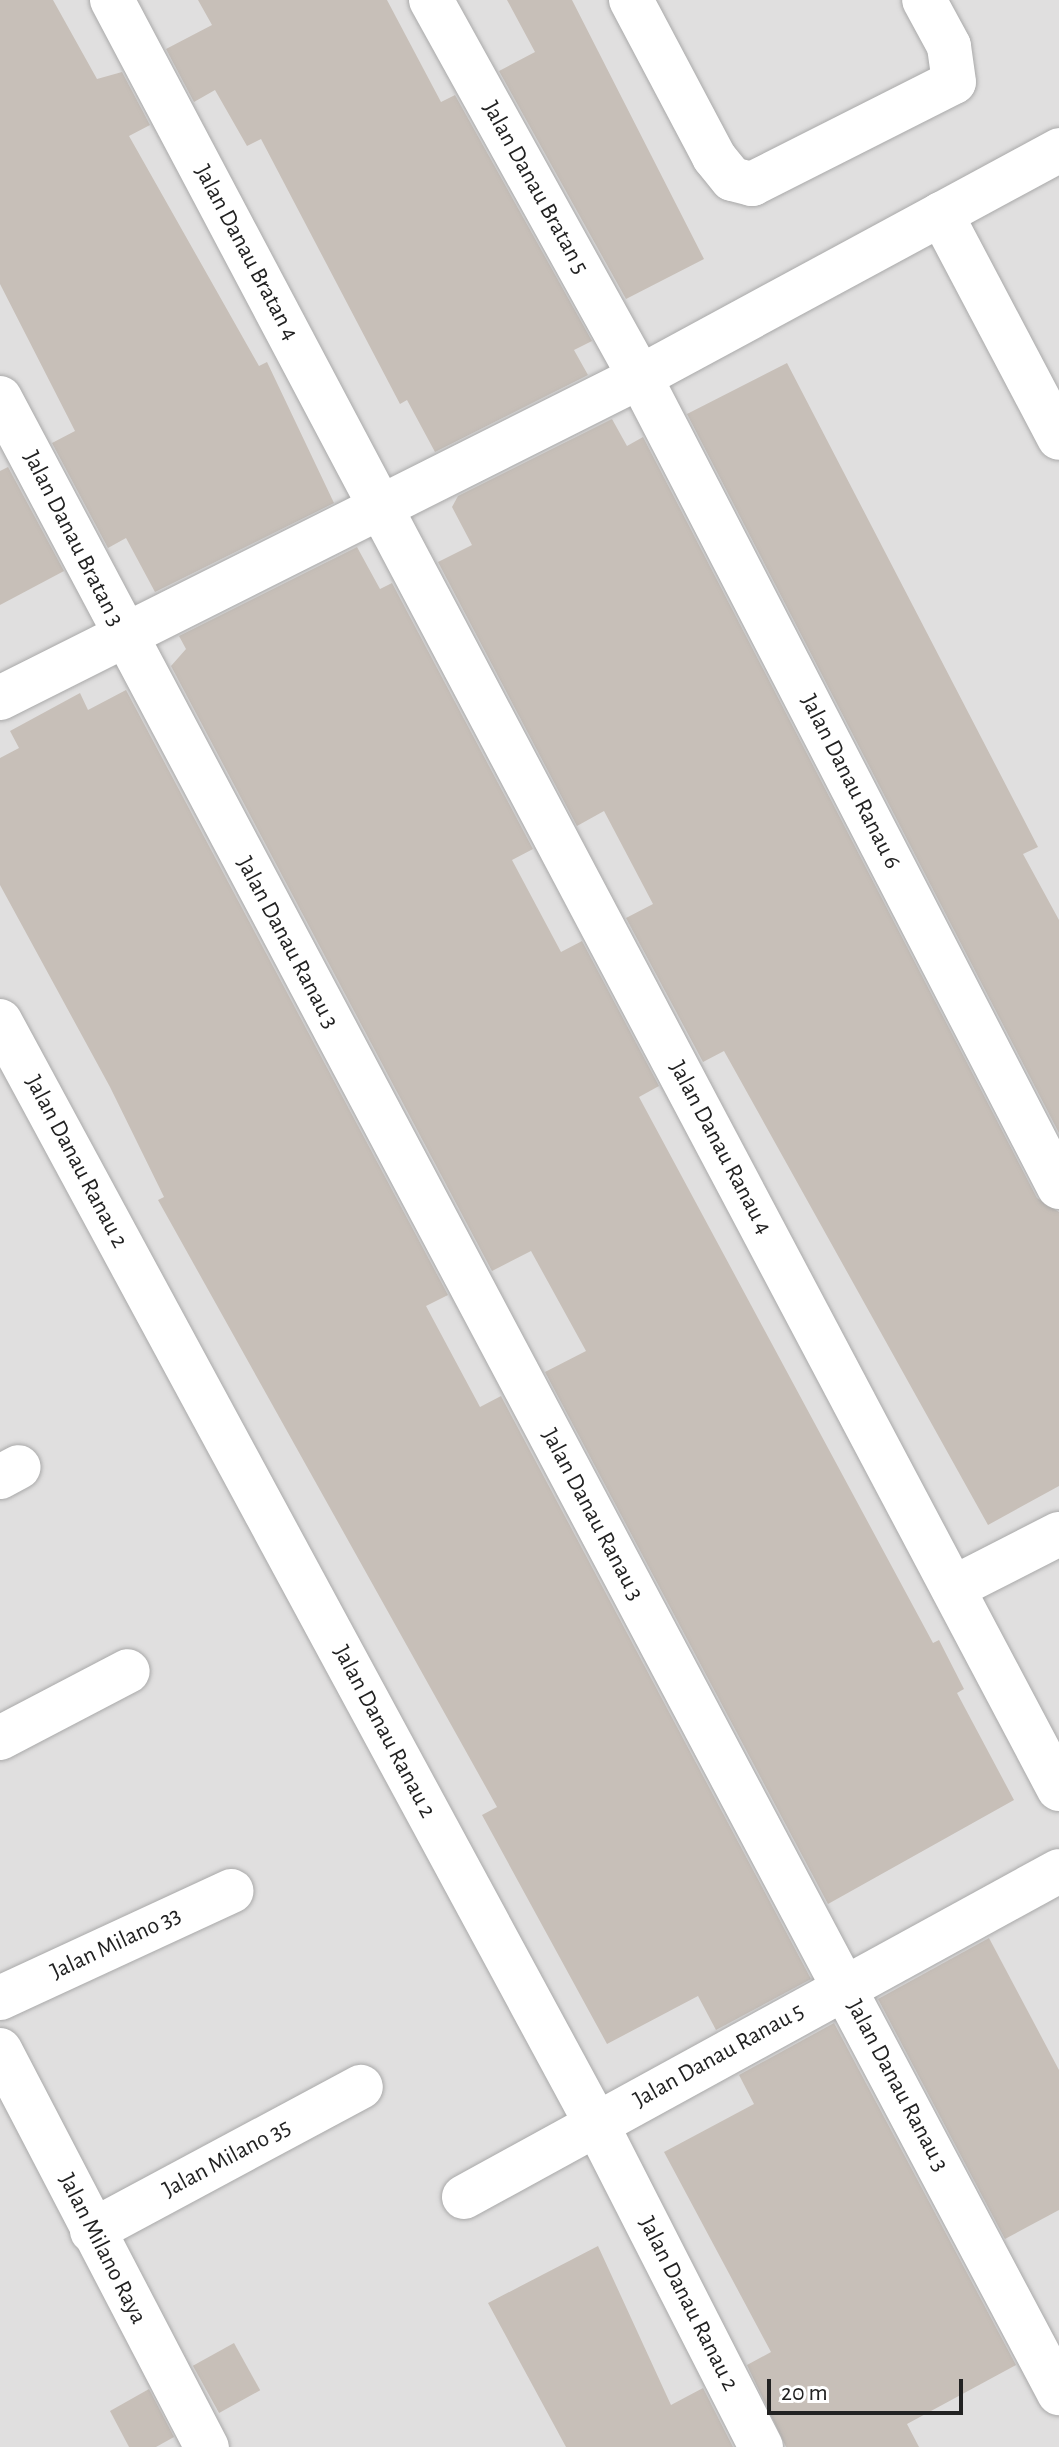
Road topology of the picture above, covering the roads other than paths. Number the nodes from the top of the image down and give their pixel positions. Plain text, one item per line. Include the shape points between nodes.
1 (112, 0) edge
2 (431, 0) edge
3 (631, 0) edge
4 (924, 0) edge
5 (1059, 150) edge
6 (941, 214) junction
7 (640, 377) junction
8 (0, 398) edge
9 (1059, 438) edge
10 (380, 506) junction
11 (123, 637) junction
12 (0, 698) edge
13 (0, 1021) edge
14 (1059, 1187) edge
15 (1059, 1534) edge
16 (953, 1588) junction
17 (128, 1671) dead end
18 (0, 1738) edge
19 (1059, 1789) edge
20 (1059, 1871) edge
21 (232, 1891) dead end
22 (843, 1986) junction
23 (0, 1998) edge
24 (0, 2050) edge
25 (361, 2087) dead end
26 (597, 2125) junction
27 (464, 2197) dead end
28 (92, 2231) junction
29 (1059, 2393) edge
30 (207, 2447) edge
31 (761, 2447) edge

1 - 10 street, Jalan Danau Bratan 4
2 - 7 street, Jalan Danau Bratan 5
3 - 4 street via 714,157 732,179 752,184 954,82 949,46
5 - 6 street
6 - 7 street
6 - 9 street
7 - 10 street
7 - 14 street, Jalan Danau Ranau 6
8 - 11 street, Jalan Danau Bratan 3
10 - 11 street
10 - 16 street, Jalan Danau Ranau 4
11 - 12 street
11 - 22 street, Jalan Danau Ranau 3
13 - 26 street, Jalan Danau Ranau 2
15 - 16 street
16 - 19 street, Jalan Danau Ranau 4
17 - 18 street
20 - 22 street, Jalan Danau Ranau 5
21 - 23 street, Jalan Milano 33
22 - 26 street, Jalan Danau Ranau 5
22 - 29 street, Jalan Danau Ranau 3
24 - 28 street, Jalan Milano Raya
25 - 28 street, Jalan Milano 35
26 - 27 street, Jalan Danau Ranau 5
26 - 31 street, Jalan Danau Ranau 2
28 - 30 street, Jalan Milano Raya

